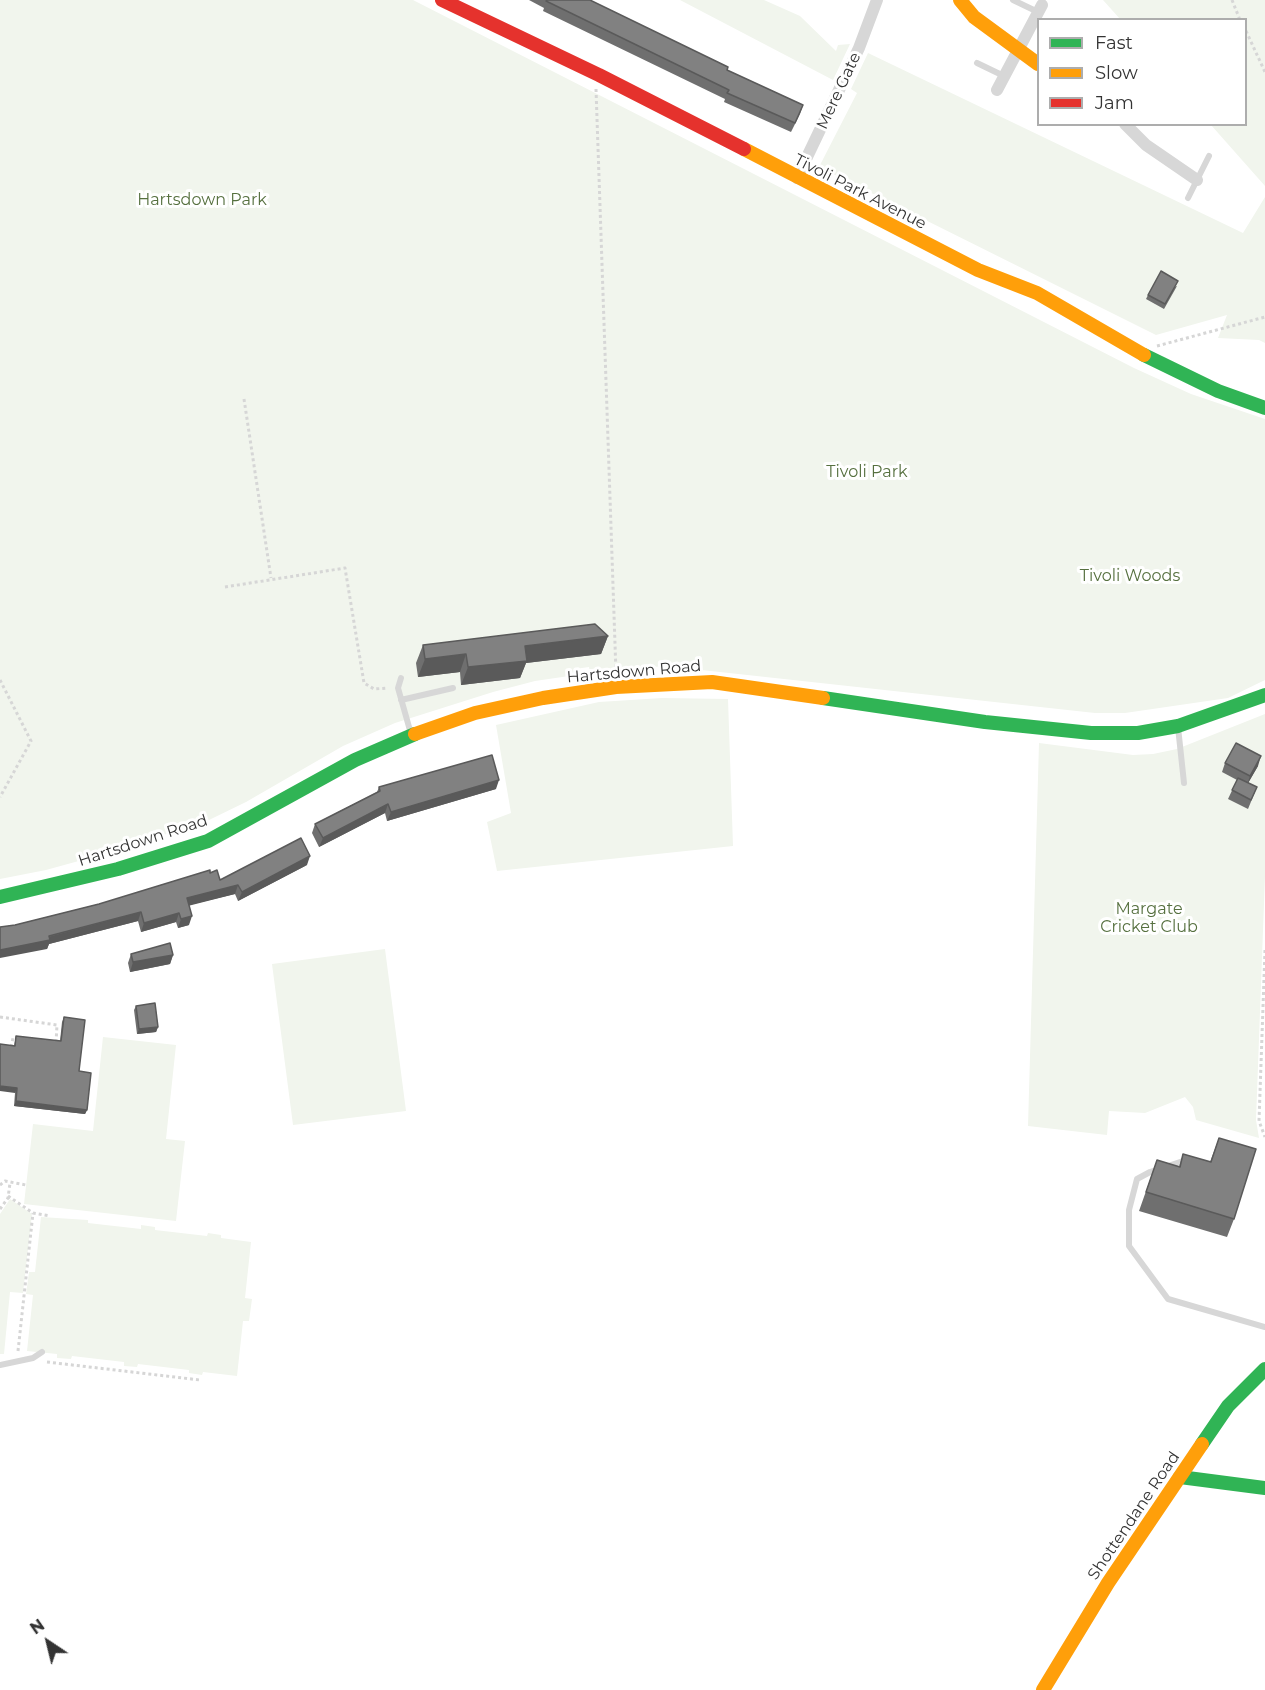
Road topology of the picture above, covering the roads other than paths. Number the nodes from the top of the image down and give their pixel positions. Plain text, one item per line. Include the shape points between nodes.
1 (442, 0) edge
2 (960, 0) edge
3 (1013, 0) edge
4 (875, 1) edge
5 (1040, 8) joint
6 (1017, 51) junction
7 (977, 63) dead end
8 (1037, 63) edge
9 (1004, 76) junction
10 (997, 90) dead end
11 (1127, 126) edge
12 (1209, 156) dead end
13 (797, 178) junction
14 (1197, 180) junction
15 (1188, 198) dead end
16 (1265, 408) edge
17 (401, 678) dead end
18 (453, 688) dead end
19 (1265, 695) edge
20 (401, 700) junction
21 (1178, 726) junction
22 (412, 735) junction
23 (1184, 783) dead end
24 (0, 897) edge
25 (1191, 1159) edge
26 (1265, 1327) edge
27 (42, 1352) dead end
28 (0, 1365) edge
29 (1265, 1369) edge
30 (1180, 1477) junction
31 (1265, 1488) edge
32 (1043, 1690) edge

1 - 13 street, Tivoli Park Avenue via 599,75
2 - 6 street via 974,17
3 - 5 lane
4 - 13 street, Mere Gate via 859,48
5 - 6 street
6 - 8 street
6 - 9 street
7 - 9 lane
9 - 10 street
11 - 14 street via 1146,145
12 - 14 lane
13 - 16 street, Tivoli Park Avenue via 978,270 1037,293 1148,357 1218,391
14 - 15 lane
17 - 20 lane
18 - 20 lane
19 - 21 street, Hartsdown Road
20 - 22 lane
21 - 22 street, Hartsdown Road via 1138,733 1091,733 985,722 712,682 616,687 543,698 475,713
21 - 23 lane
22 - 24 street, Hartsdown Road via 355,760 207,841 118,869
25 - 26 lane via 1137,1179 1129,1210 1129,1246 1168,1299
27 - 28 lane via 33,1358
29 - 30 street, Shottendane Road via 1228,1406
30 - 31 street
30 - 32 street, Shottendane Road via 1108,1583

